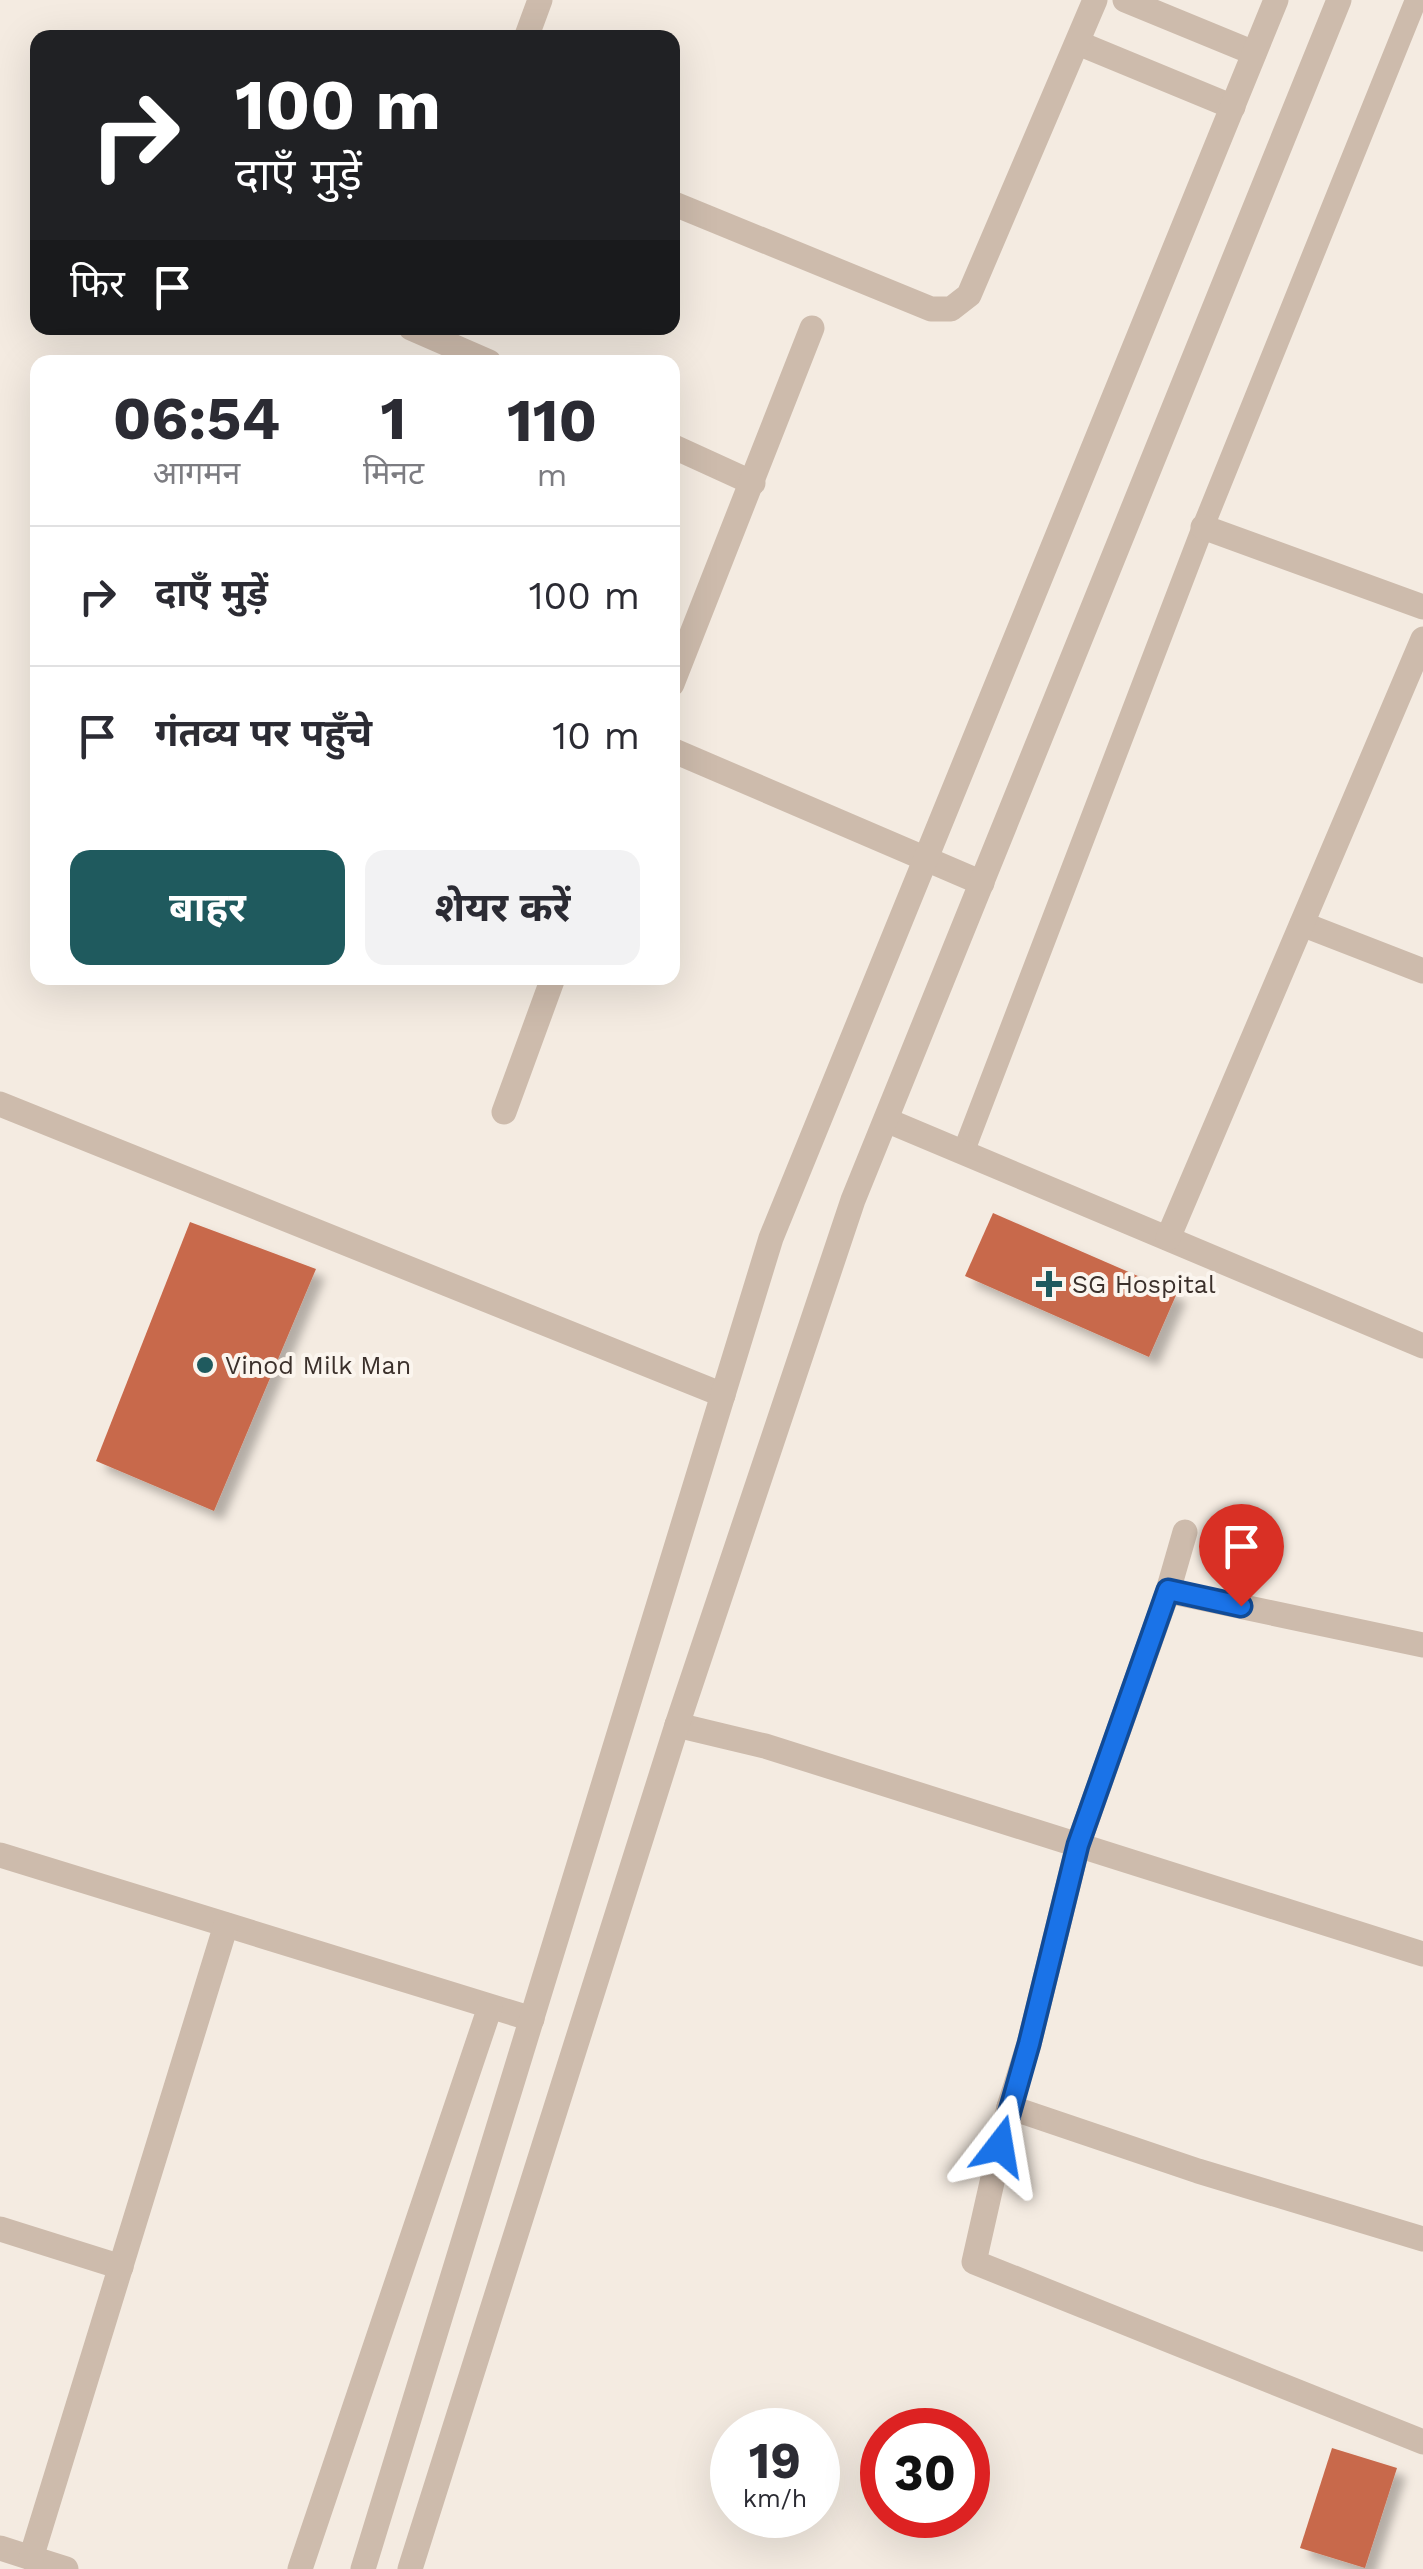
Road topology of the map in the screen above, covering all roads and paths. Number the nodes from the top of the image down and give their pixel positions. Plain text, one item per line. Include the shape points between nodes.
1 (540, 0) edge
2 (1096, 0) edge
3 (1124, 0) edge
4 (1276, 0) edge
5 (1340, 0) edge
6 (1416, 0) edge
7 (529, 30) edge
8 (1078, 44) junction
9 (1254, 53) junction
10 (1233, 107) junction
11 (680, 207) edge
12 (812, 328) dead end
13 (427, 335) edge
14 (474, 355) edge
15 (680, 450) edge
16 (753, 484) junction
17 (1203, 526) junction
18 (1423, 608) edge
19 (1423, 639) edge
20 (680, 664) edge
21 (680, 753) edge
22 (926, 858) junction
23 (982, 884) junction
24 (1302, 924) junction
25 (1423, 971) edge
26 (550, 985) edge
27 (0, 1104) edge
28 (504, 1112) dead end
29 (886, 1120) junction
30 (963, 1153) junction
31 (1168, 1238) junction
32 (1423, 1346) edge
33 (723, 1395) junction
34 (1185, 1532) dead end
35 (1168, 1590) junction
36 (1423, 1646) edge
37 (677, 1725) junction
38 (1078, 1845) junction
39 (0, 1855) edge
40 (226, 1925) junction
41 (1423, 1954) edge
42 (490, 2006) junction
43 (532, 2019) junction
44 (1010, 2107) junction
45 (0, 2229) edge
46 (1423, 2239) edge
47 (121, 2267) junction
48 (1423, 2442) edge
49 (0, 2548) edge
50 (31, 2558) junction
51 (66, 2569) edge
52 (300, 2569) edge
53 (363, 2569) edge
54 (410, 2569) edge

1 - 7 street
2 - 8 street
3 - 9 street
4 - 9 street
5 - 23 street
6 - 17 lane
8 - 10 street
8 - 11 street via 969,295 951,308 932,309
9 - 10 street
10 - 22 street
12 - 16 street
13 - 14 street
15 - 16 street
16 - 20 street
17 - 18 street
17 - 30 lane
19 - 24 street
21 - 22 street
22 - 23 street
22 - 33 street via 771,1238
23 - 29 street
24 - 25 street
24 - 31 street
26 - 28 street
27 - 33 street
29 - 30 street
29 - 37 street via 853,1200
30 - 31 street
31 - 32 street
33 - 43 street
34 - 35 street
35 - 36 street
35 - 38 street
37 - 38 street via 766,1746
37 - 54 street
38 - 41 street
38 - 44 street
39 - 40 street
40 - 42 street
40 - 47 street
42 - 43 street
42 - 52 street
43 - 53 street
44 - 46 street
44 - 48 street via 974,2262
45 - 47 street
47 - 50 street
49 - 50 street
50 - 51 street

